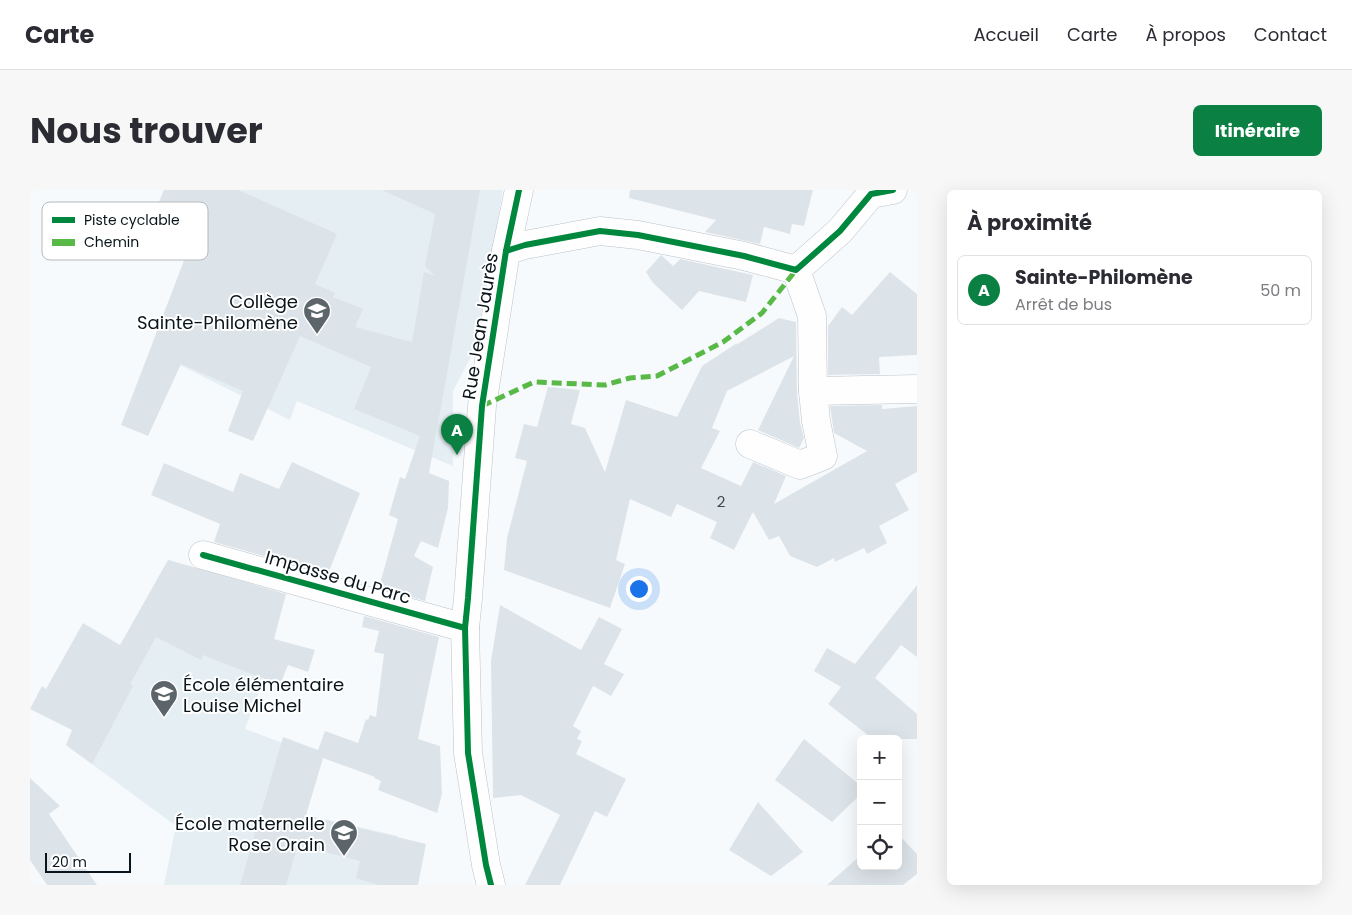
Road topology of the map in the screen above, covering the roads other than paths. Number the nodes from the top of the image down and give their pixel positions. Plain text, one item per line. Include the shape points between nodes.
1 (519, 190) edge
2 (893, 190) edge
3 (506, 251) junction
4 (796, 270) junction
5 (917, 389) edge
6 (814, 391) junction
7 (750, 444) dead end
8 (203, 555) dead end
9 (465, 628) junction
10 (491, 885) edge

1 - 3 street, Rue Jean Jaurès
2 - 4 street via 870,194 840,231
3 - 4 street via 600,231 734,254
3 - 9 street, Rue Jean Jaurès via 482,406
4 - 6 street via 812,316
5 - 6 street
6 - 7 street via 823,456 800,465
8 - 9 street, Impasse du Parc
9 - 10 street, Rue Jean Jaurès via 468,753

